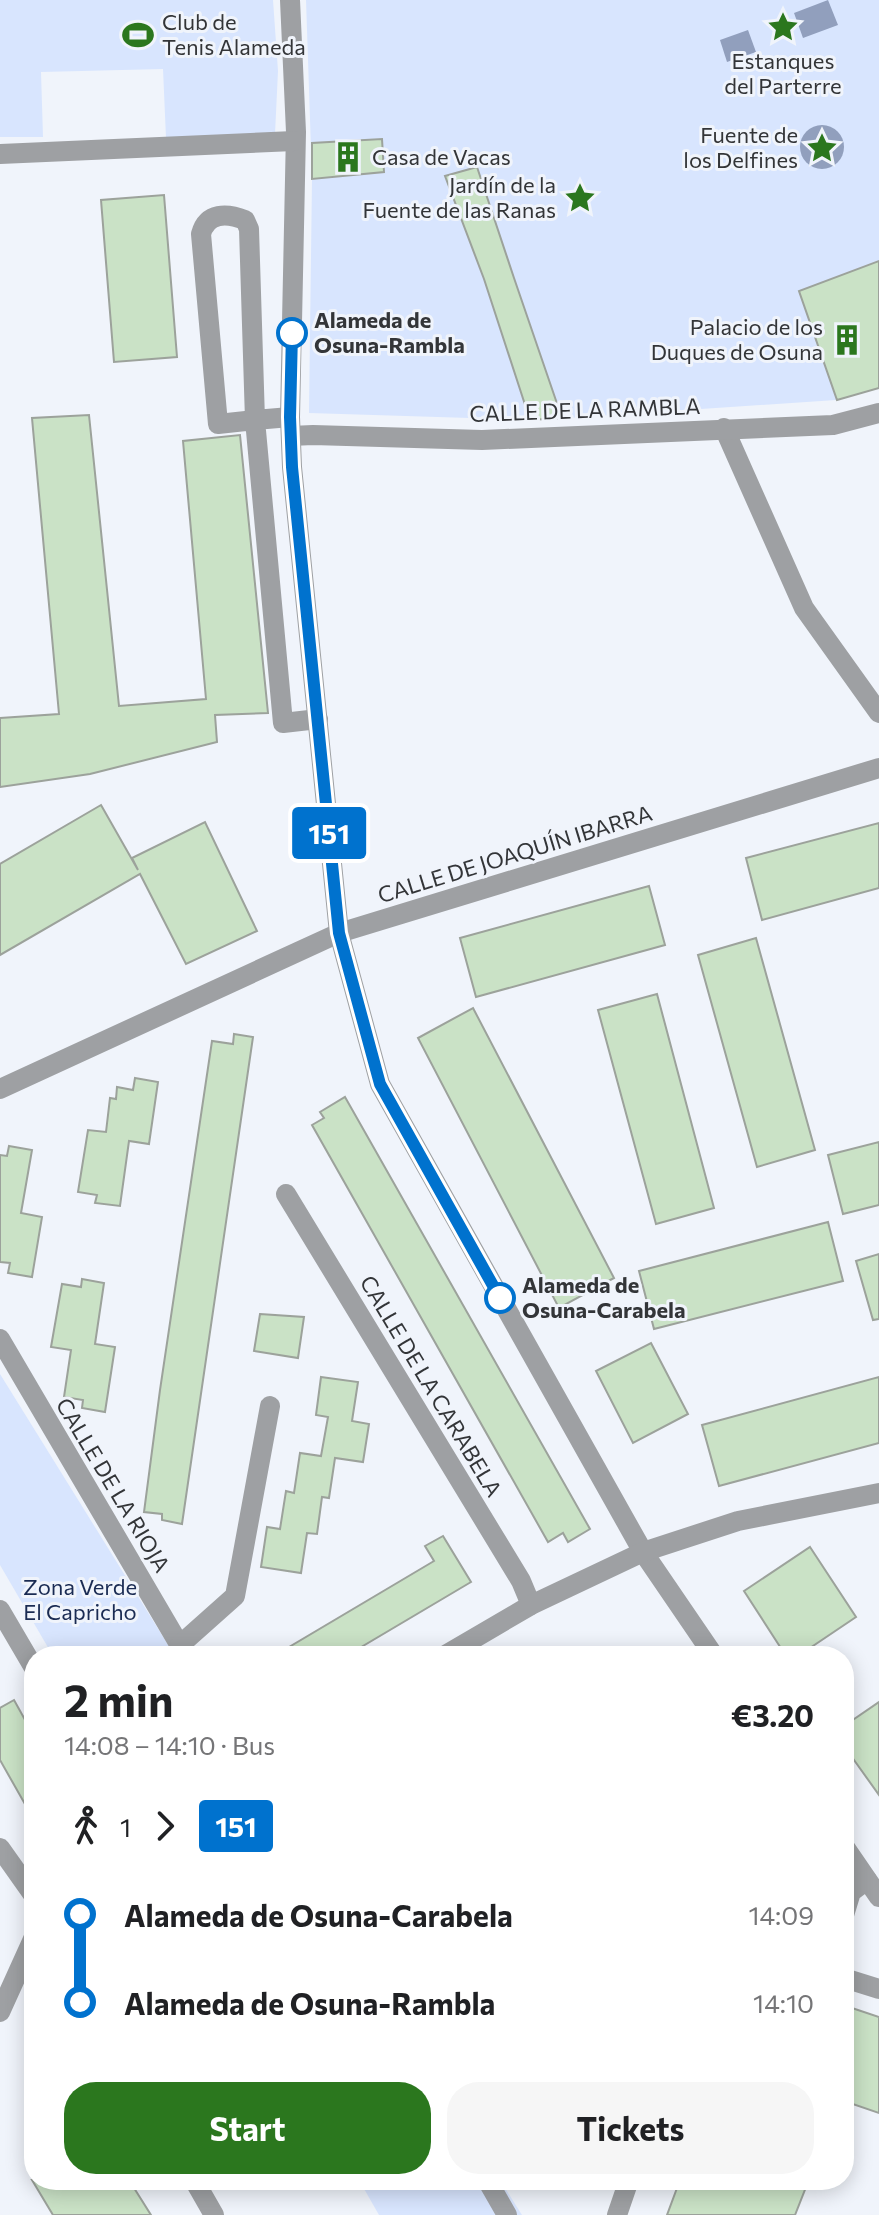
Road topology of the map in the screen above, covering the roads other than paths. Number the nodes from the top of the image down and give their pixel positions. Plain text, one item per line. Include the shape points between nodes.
1 (290, 0) edge
2 (294, 141) junction
3 (0, 154) edge
4 (879, 413) edge
5 (255, 420) junction
6 (290, 427) junction
7 (724, 428) junction
8 (879, 713) edge
9 (318, 719) junction
10 (879, 768) edge
11 (339, 933) junction
12 (0, 1089) edge
13 (286, 1194) dead end
14 (0, 1339) edge
15 (270, 1406) dead end
16 (879, 1493) edge
17 (643, 1552) junction
18 (531, 1605) junction
19 (0, 1610) edge
20 (181, 1646) edge
21 (187, 1646) edge
22 (461, 1646) edge
23 (707, 1646) edge
24 (24, 1651) edge
25 (0, 1848) edge
26 (854, 1861) edge
27 (24, 1882) edge
28 (873, 1889) edge
29 (24, 1959) edge
30 (854, 1981) edge
31 (879, 1989) edge
32 (0, 2012) edge
33 (200, 2190) edge
34 (493, 2190) edge
35 (626, 2190) edge
36 (214, 2215) edge
37 (507, 2215) edge
38 (617, 2215) edge

1 - 2 street
2 - 3 street
2 - 6 street
4 - 7 street, CALLE DE LA RAMBLA via 833,425
5 - 5 street, CALLE DE LA RAMBLA via 249,229 245,220 234,216 211,217 201,234 218,424
5 - 6 street, CALLE DE LA RAMBLA
5 - 9 street via 283,723
6 - 7 street, CALLE DE LA RAMBLA via 313,435 482,440
6 - 9 street
7 - 8 street via 804,608
9 - 11 street
10 - 11 street, CALLE DE JOAQUÍN IBARRA
11 - 12 street, CALLE DE JOAQUÍN IBARRA
11 - 17 street via 380,1084
13 - 18 street, CALLE DE LA CARABELA
14 - 20 street, CALLE DE LA RIOJA
15 - 21 street via 235,1596
16 - 17 street via 738,1521
17 - 18 street
17 - 23 street
18 - 22 street
19 - 24 street
25 - 27 street
26 - 28 street
29 - 32 street
30 - 31 street
33 - 36 street
34 - 37 street
35 - 38 street

